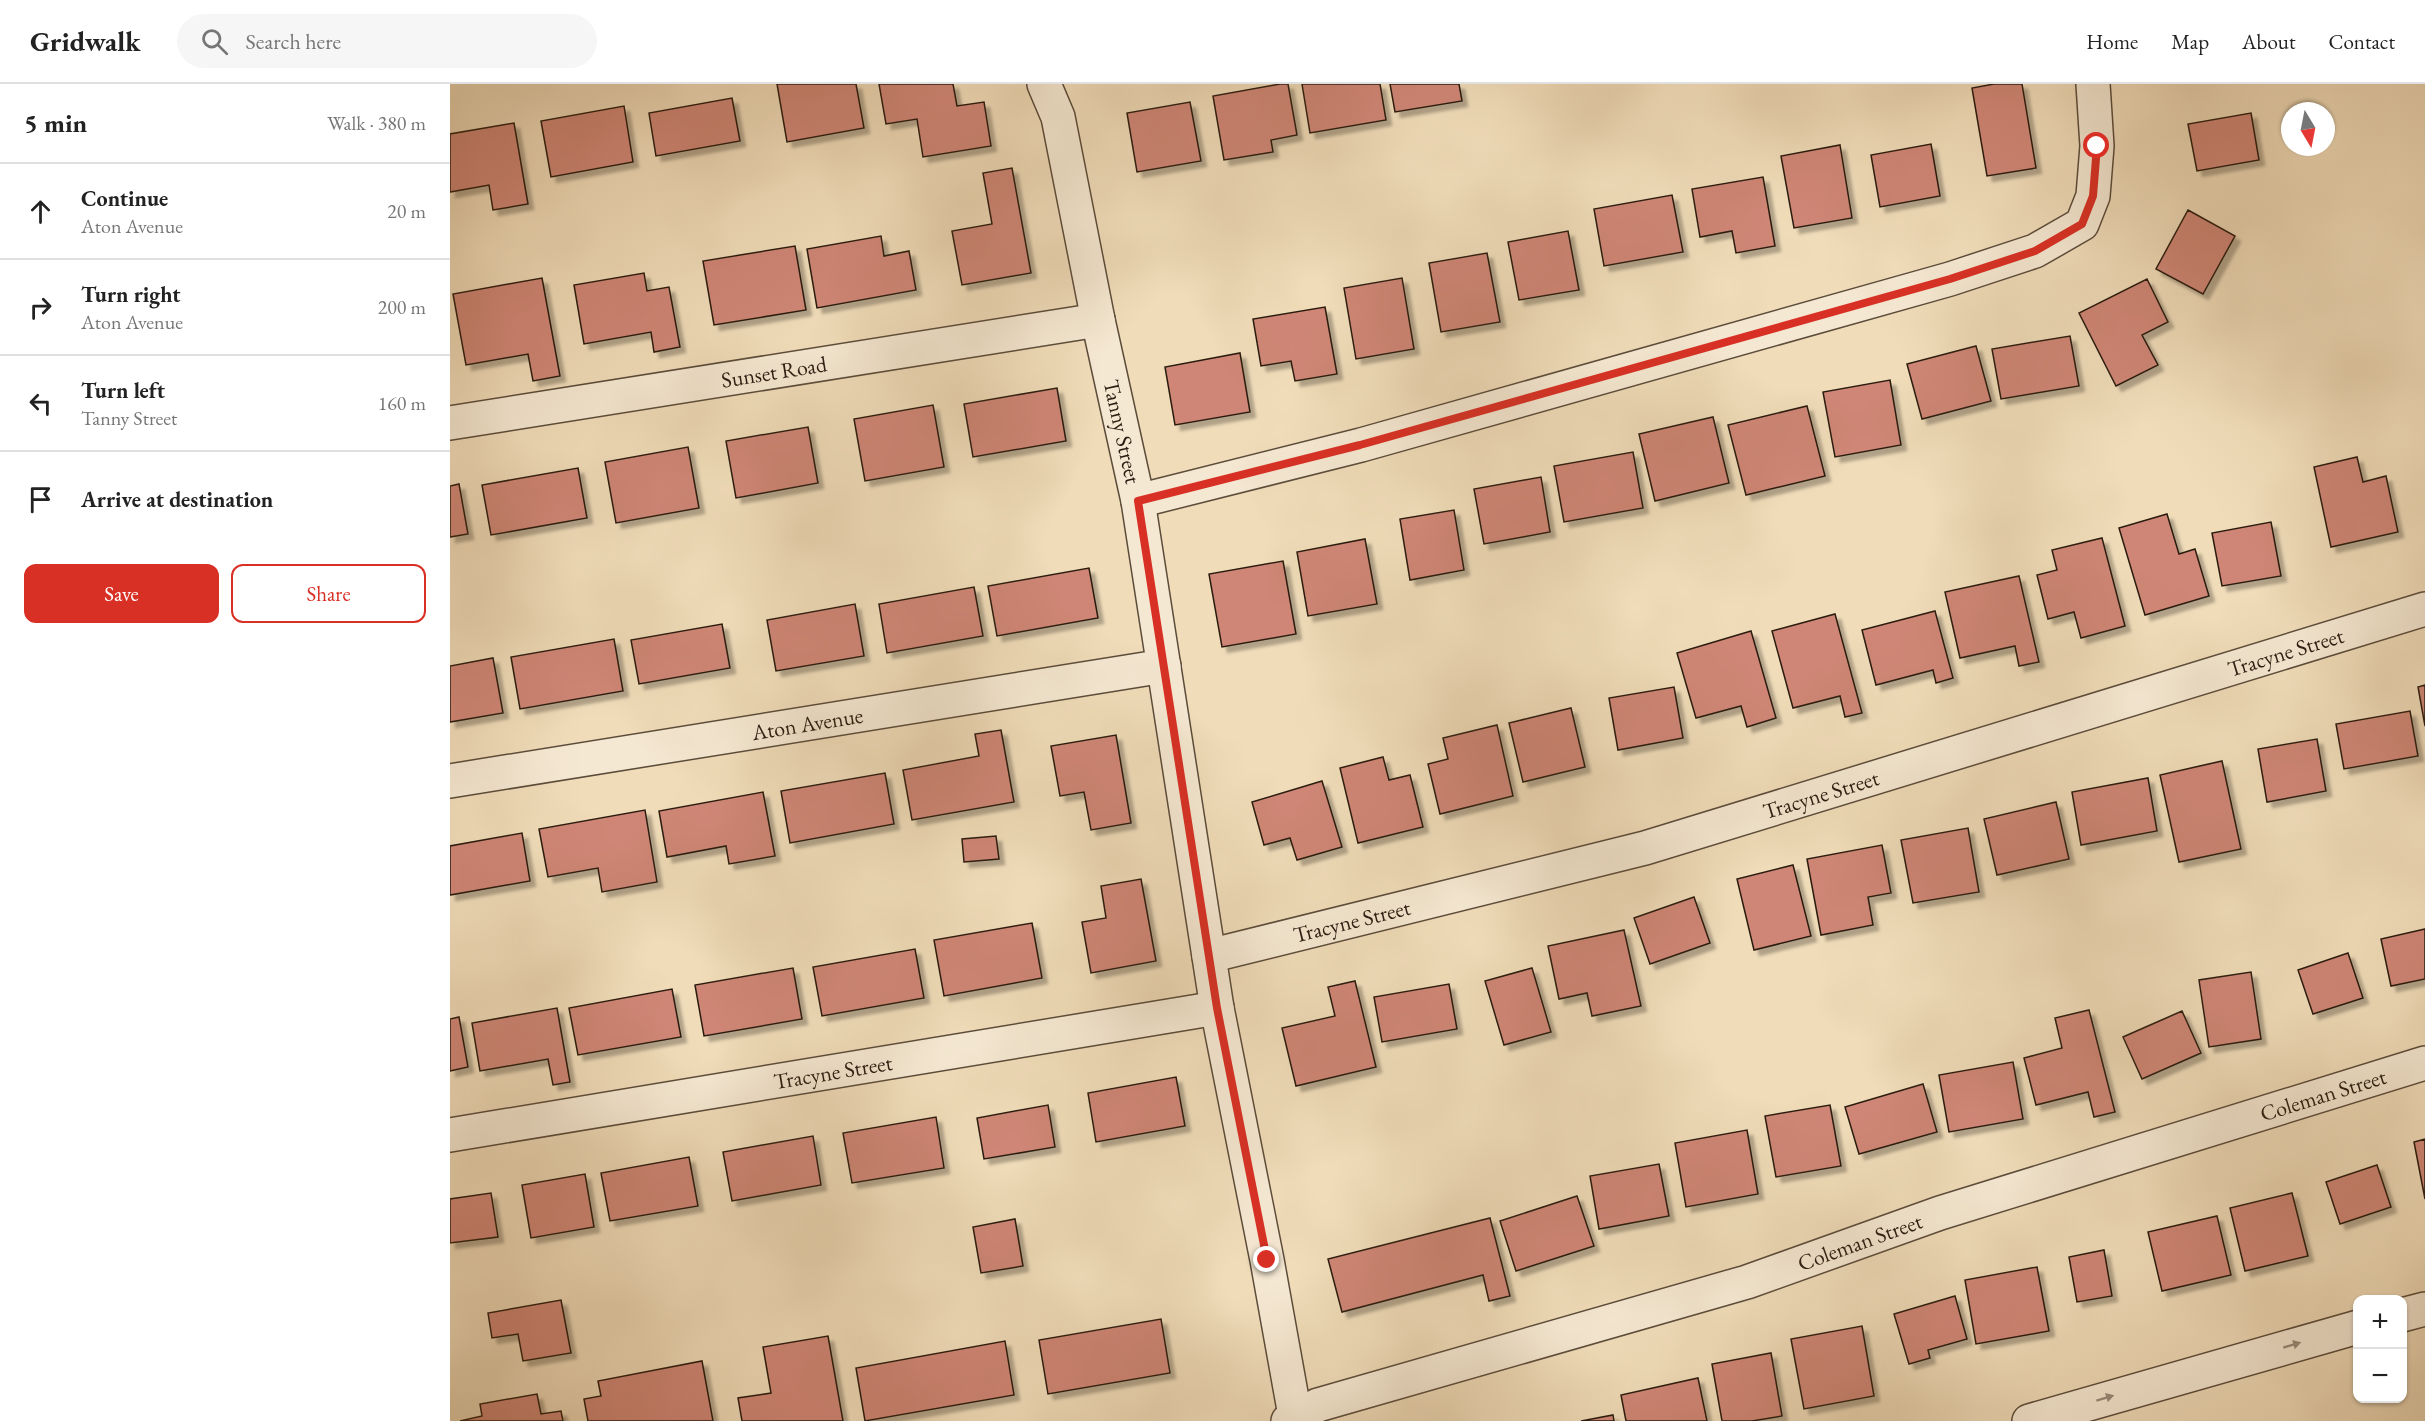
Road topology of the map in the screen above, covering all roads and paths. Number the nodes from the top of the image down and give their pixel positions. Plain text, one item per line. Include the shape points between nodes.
1 (1044, 84) edge
2 (2093, 84) edge
3 (1098, 320) junction
4 (450, 423) edge
5 (1138, 501) junction
6 (2425, 609) edge
7 (1164, 666) junction
8 (450, 781) edge
9 (1209, 956) junction
10 (1217, 1008) junction
11 (2425, 1063) edge
12 (450, 1135) edge
13 (2425, 1309) edge
14 (2407, 1314) edge
15 (2353, 1328) edge
16 (1293, 1420) edge
17 (2028, 1421) edge

1 - 3 street, Tanny Street via 1058,117
2 - 5 street via 2097,146 2093,196 2082,224 2035,251 1950,279 1372,441
3 - 4 street, Sunset Road
3 - 5 street, Tanny Street
5 - 7 street, Tanny Street
6 - 9 street, Tracyne Street via 1645,848
7 - 8 street, Aton Avenue
7 - 9 street, Tanny Street
9 - 10 street, Tanny Street
10 - 12 street, Tracyne Street
10 - 16 street, Tanny Street via 1267,1260
11 - 16 street, Coleman Street via 1940,1213 1747,1282 1318,1405
13 - 14 street
17 -> 15 street

